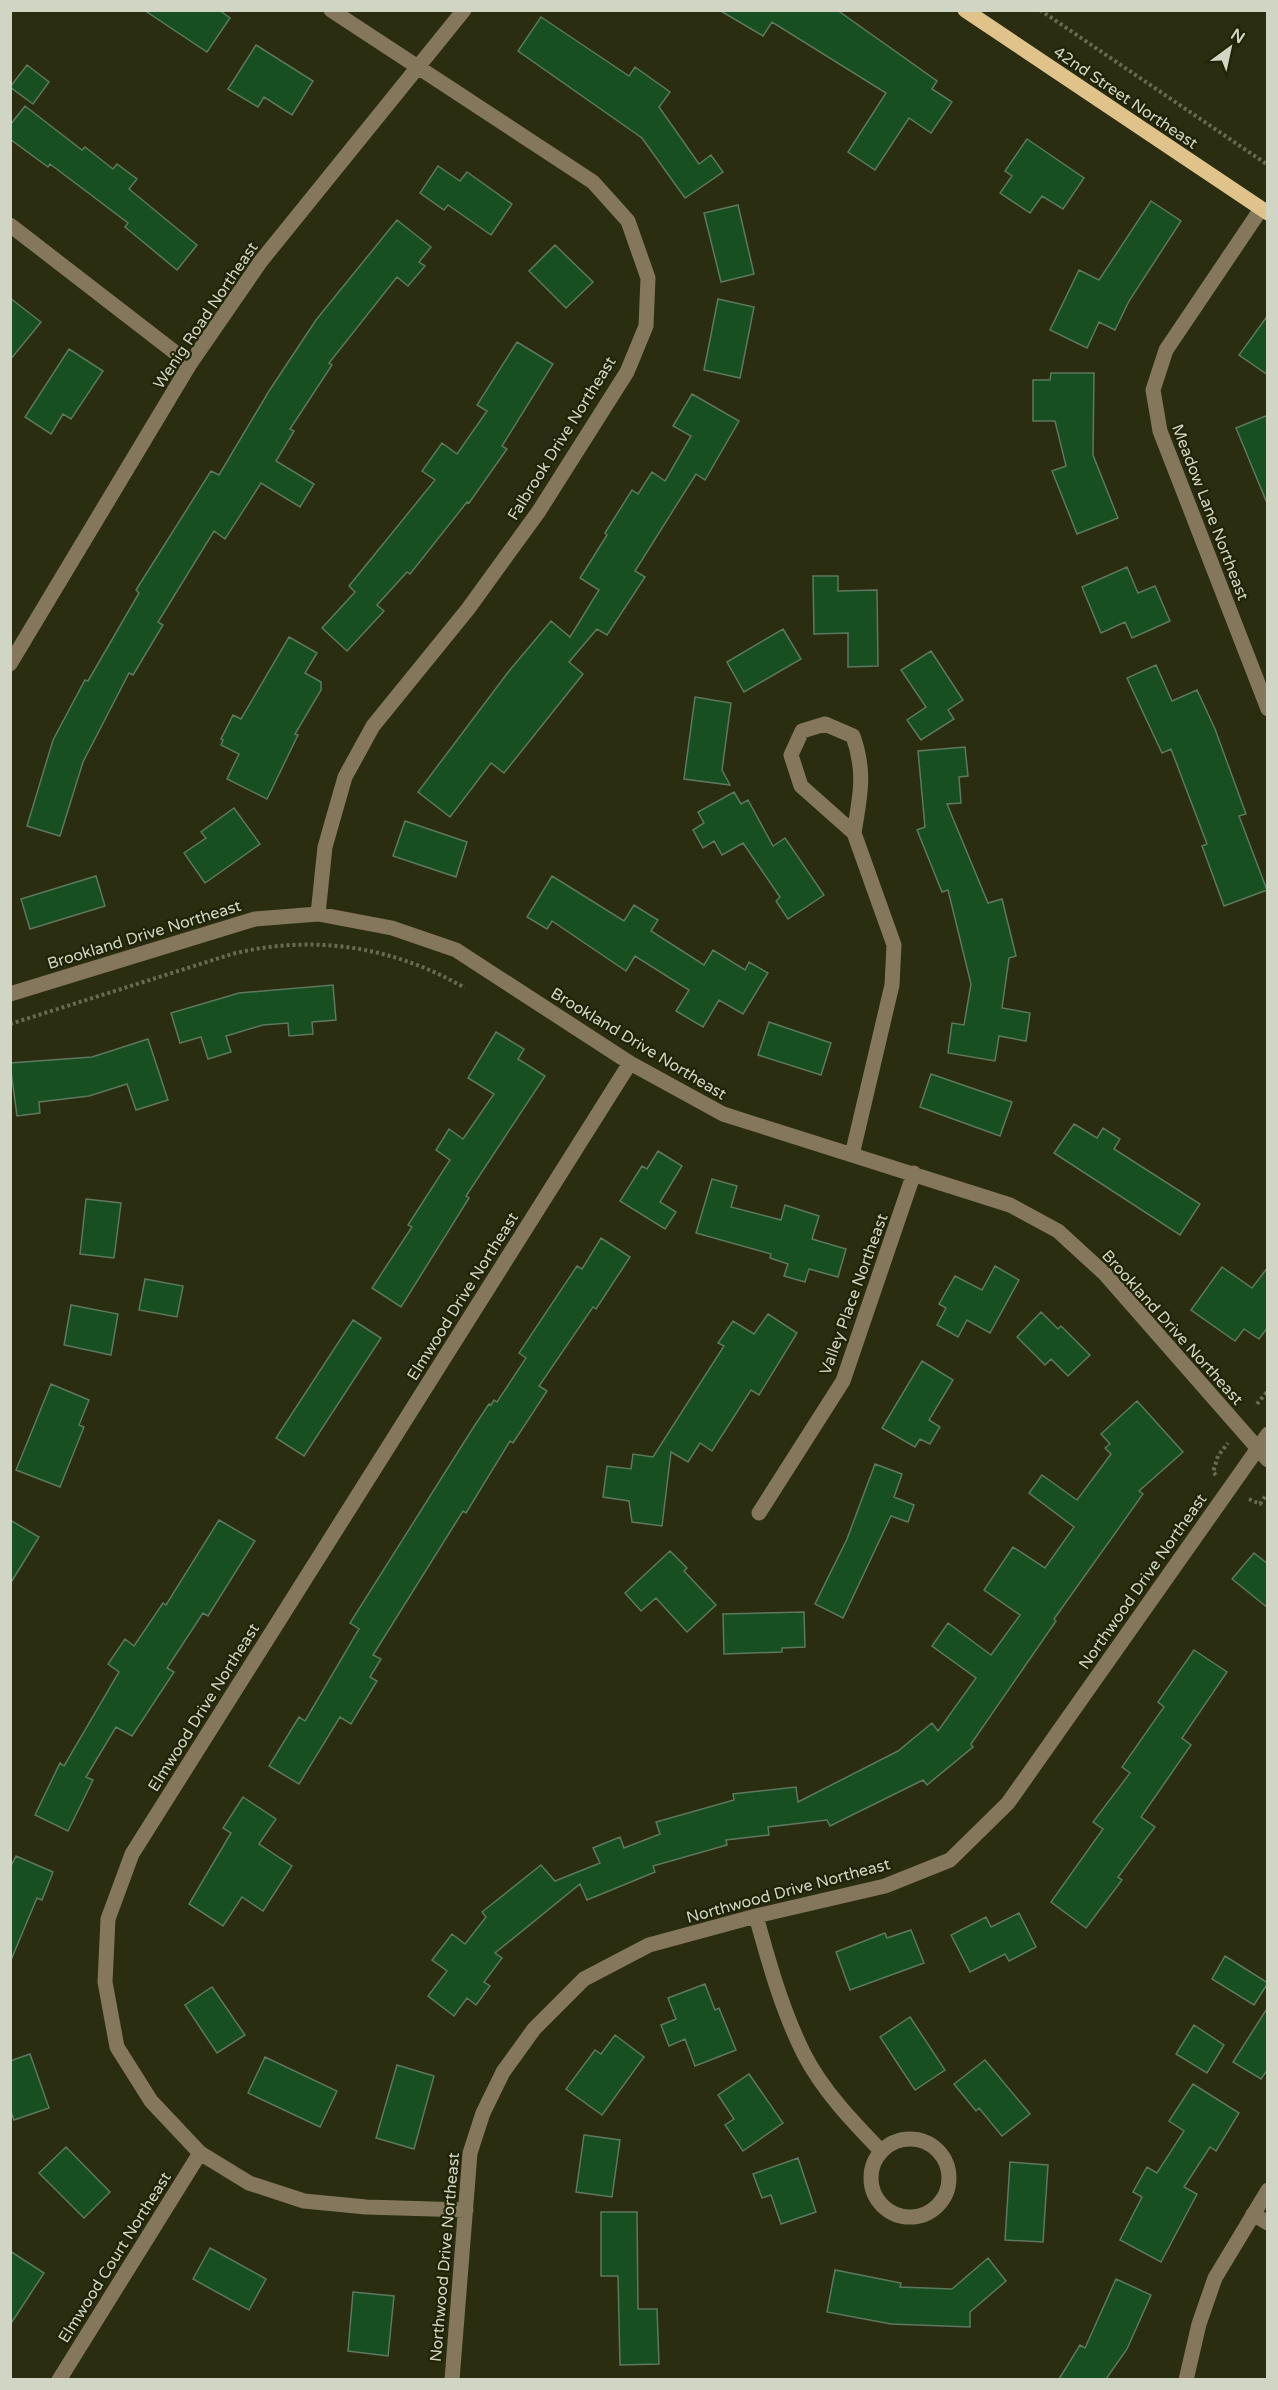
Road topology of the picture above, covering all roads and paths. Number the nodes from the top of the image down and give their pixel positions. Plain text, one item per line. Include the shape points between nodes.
1 (331, 10) edge
2 (464, 10) edge
3 (965, 10) edge
4 (1040, 10) edge
5 (419, 69) junction
6 (1268, 165) edge
7 (1264, 211) edge
8 (10, 225) edge
9 (190, 364) junction
10 (13, 653) edge
11 (1268, 709) edge
12 (854, 833) junction
13 (318, 914) junction
14 (465, 988) dead end
15 (10, 994) edge
16 (10, 1024) edge
17 (630, 1063) junction
18 (852, 1155) junction
19 (914, 1173) junction
20 (1268, 1394) edge
21 (1257, 1404) dead end
22 (1268, 1434) edge
23 (1229, 1443) dead end
24 (1262, 1454) edge
25 (1219, 1477) dead end
26 (1266, 1495) dead end
27 (1249, 1499) dead end
28 (759, 1513) dead end
29 (756, 1916) junction
30 (881, 2151) junction
31 (200, 2153) junction
32 (1268, 2190) edge
33 (466, 2210) junction
34 (1253, 2214) junction
35 (1268, 2223) edge
36 (59, 2379) edge
37 (452, 2379) edge
38 (1186, 2379) edge

1 - 5 street, Falbrook Drive Northeast
2 - 5 street, Wenig Road Northeast
3 - 7 main road, 42nd Street Northeast
4 - 6 path
5 - 9 street, Wenig Road Northeast via 261,261
5 - 13 street, Falbrook Drive Northeast via 593,182 628,221 648,278 646,326 627,372 539,511 468,609 373,726 345,777 325,847
7 - 11 street, Meadow Lane Northeast via 1166,350 1153,390 1160,431
8 - 9 street
9 - 10 street, Wenig Road Northeast
12 - 12 street via 801,786 791,755 802,731 825,724 854,736 862,761
12 - 18 street via 894,945 892,986
13 - 15 street, Brookland Drive Northeast via 255,919
13 - 17 street, Brookland Drive Northeast via 392,928 456,950
14 - 16 path via 392,955 350,946 297,944 232,954
17 - 18 street, Brookland Drive Northeast via 723,1114
17 - 31 street, Elmwood Drive Northeast via 132,1854 108,1919 105,1982 117,2047 151,2101
18 - 19 street, Brookland Drive Northeast
19 - 24 street, Brookland Drive Northeast via 1010,1204 1058,1231 1105,1274
19 - 28 street, Valley Place Northeast via 843,1381
20 - 21 path
22 - 24 street, Northwood Drive Northeast
23 - 25 path via 1218,1456 1213,1473
24 - 29 street, Northwood Drive Northeast via 1008,1803 950,1860 885,1886
26 - 27 path via 1260,1504
29 - 30 street via 776,1988 805,2056 846,2115
29 - 33 street, Northwood Drive Northeast via 649,1945 584,1979 542,2021 503,2072 483,2113 470,2153
30 - 30 street via 870,2175 872,2188 887,2210 913,2217 937,2207 945,2197 949,2172 938,2150 916,2139 903,2139
31 - 33 street, Elmwood Drive Northeast via 249,2183 304,2201
31 - 36 street, Elmwood Court Northeast
32 - 34 street
33 - 37 street, Northwood Drive Northeast
34 - 35 street
34 - 38 street via 1215,2278

